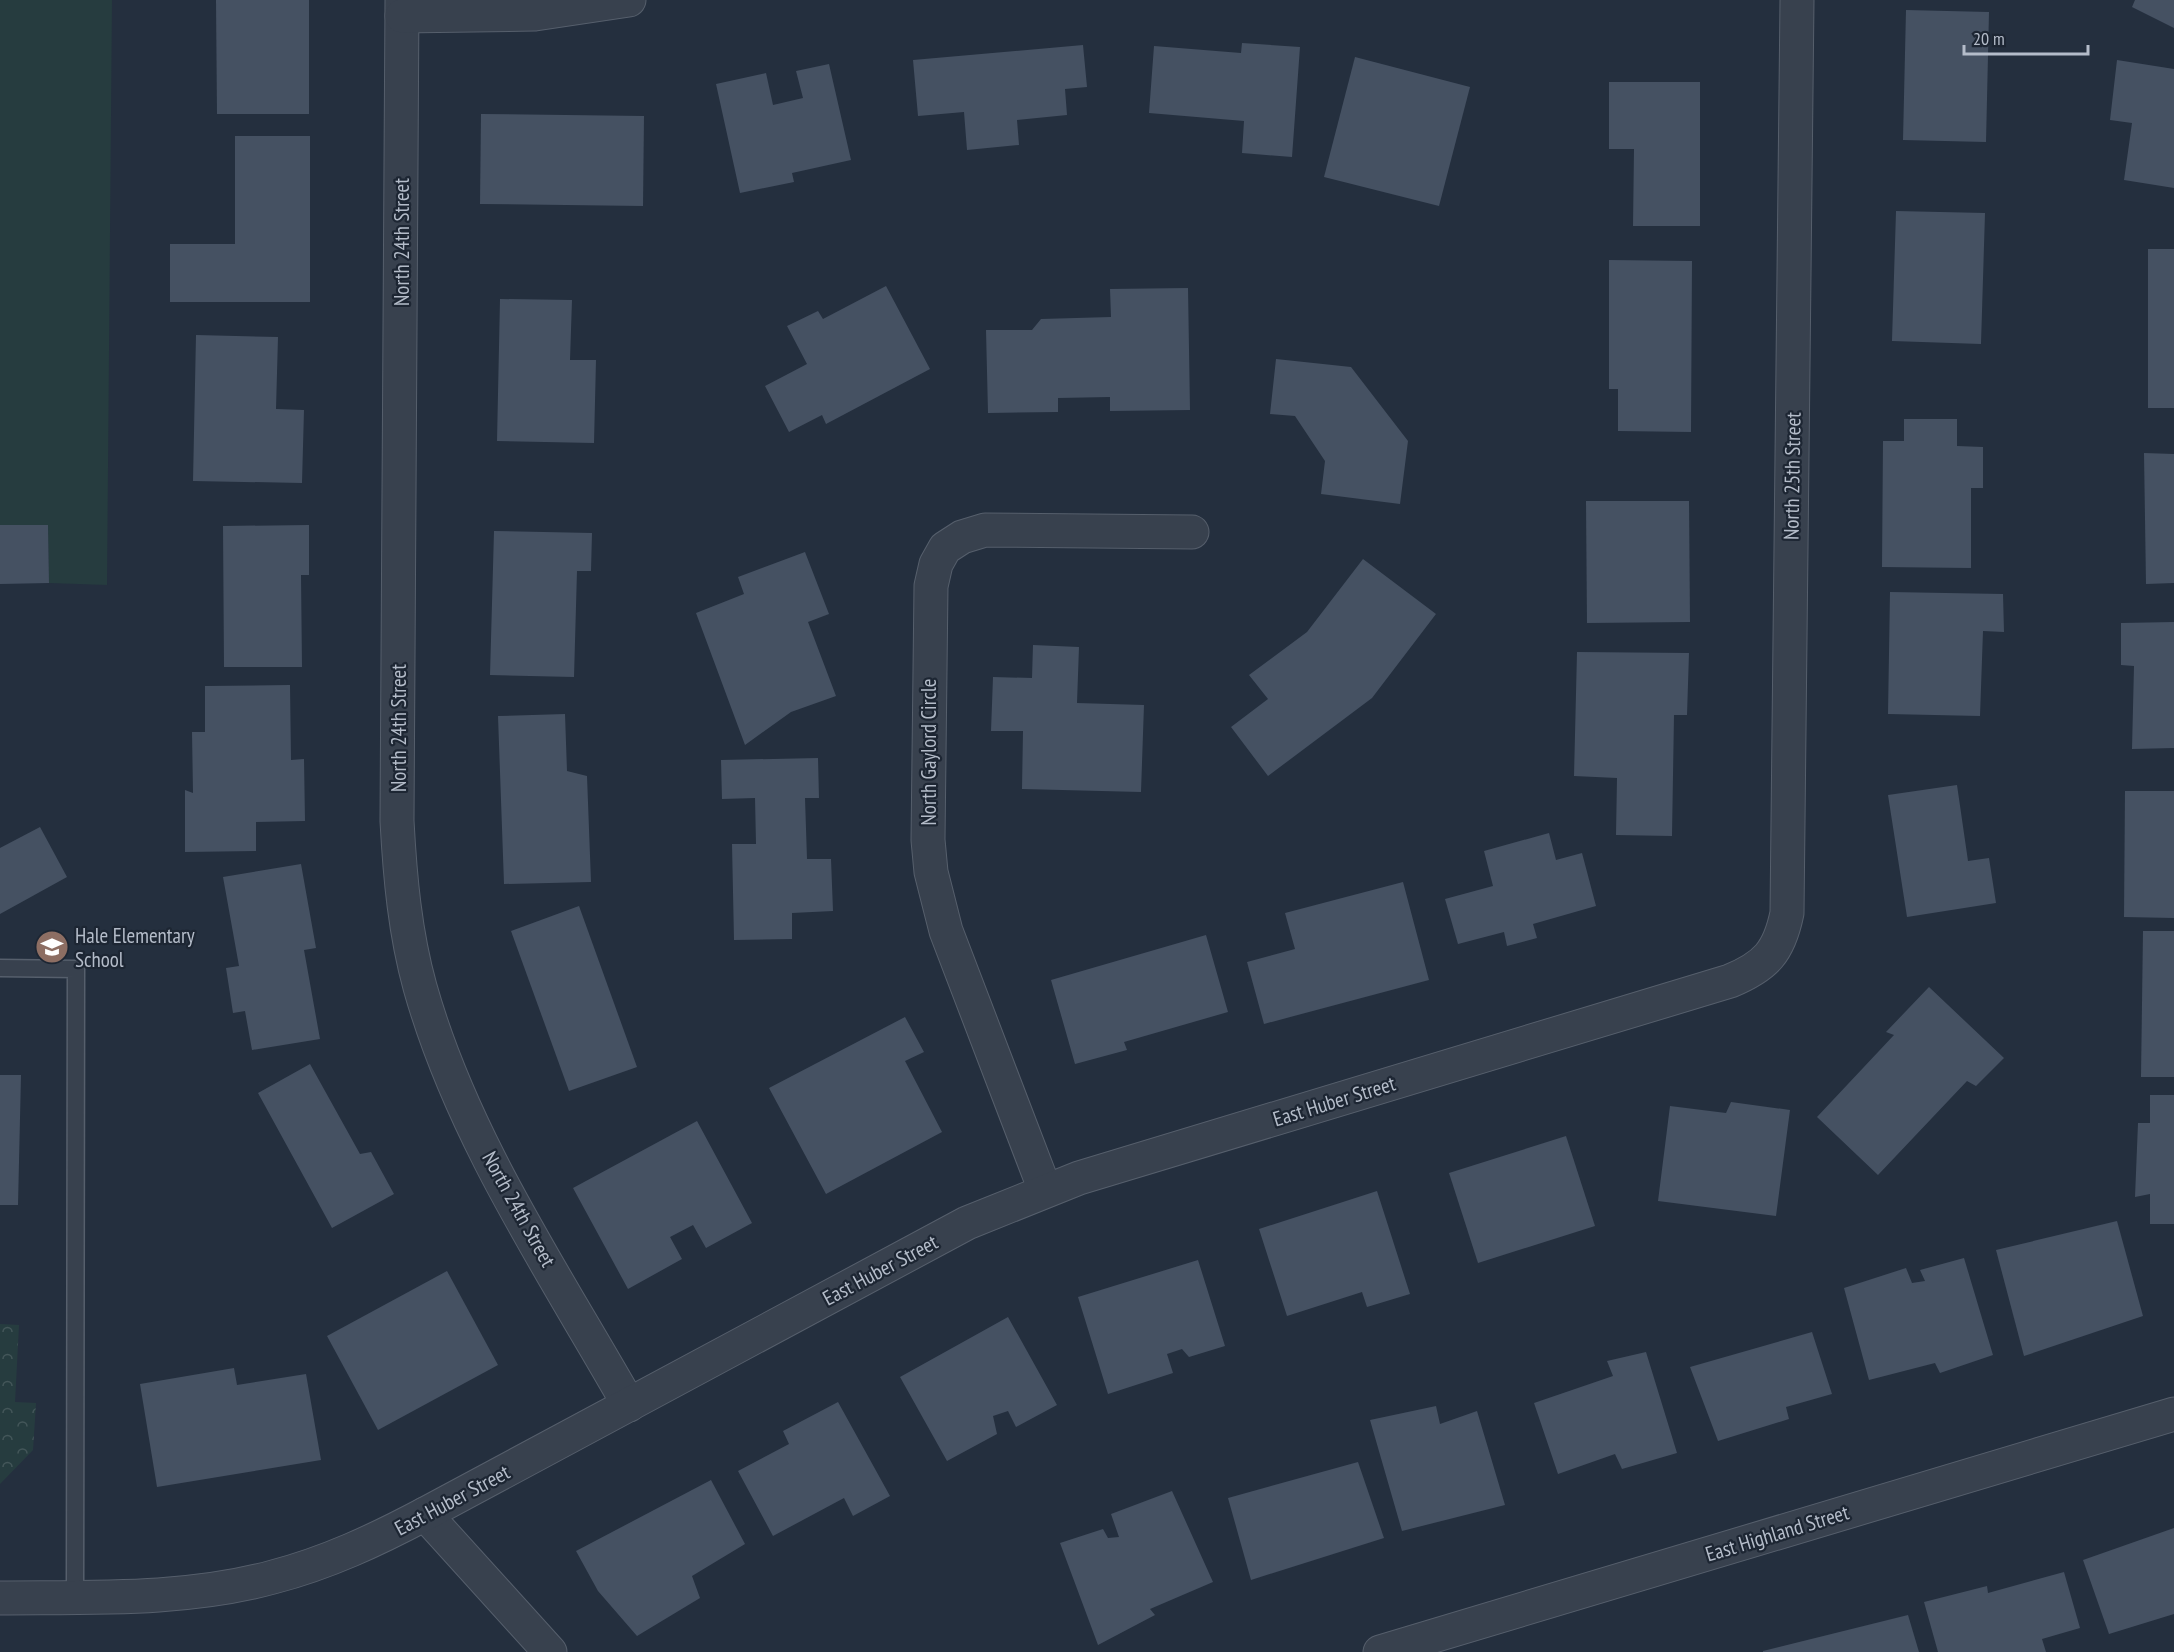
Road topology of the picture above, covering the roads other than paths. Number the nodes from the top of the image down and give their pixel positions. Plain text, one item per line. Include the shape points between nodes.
1 (629, 0) edge
2 (1797, 0) edge
3 (402, 8) edge
4 (1192, 532) dead end
5 (1775, 950) joint
6 (0, 968) edge
7 (1045, 1190) junction
8 (629, 1405) junction
9 (2174, 1414) edge
10 (425, 1514) junction
11 (75, 1598) junction
12 (0, 1599) edge
13 (550, 1652) edge
14 (1380, 1652) edge

1 - 3 street via 535,14
2 - 5 street, North 25th Street via 1787,894 1783,933
3 - 8 street, North 24th Street via 397,821 408,931 436,1037 480,1139
4 - 7 street, North Gaylord Circle via 985,530 962,537 945,548 936,564 930,608 927,810 931,872 946,931
5 - 7 street, East Huber Street via 1748,973 1730,981
6 - 11 lane via 76,969
7 - 8 street, East Huber Street via 967,1223
8 - 10 street, East Huber Street
9 - 14 street, East Highland Street
10 - 11 street, East Huber Street via 346,1553 272,1578 198,1590
10 - 13 street
11 - 12 street, East Huber Street

